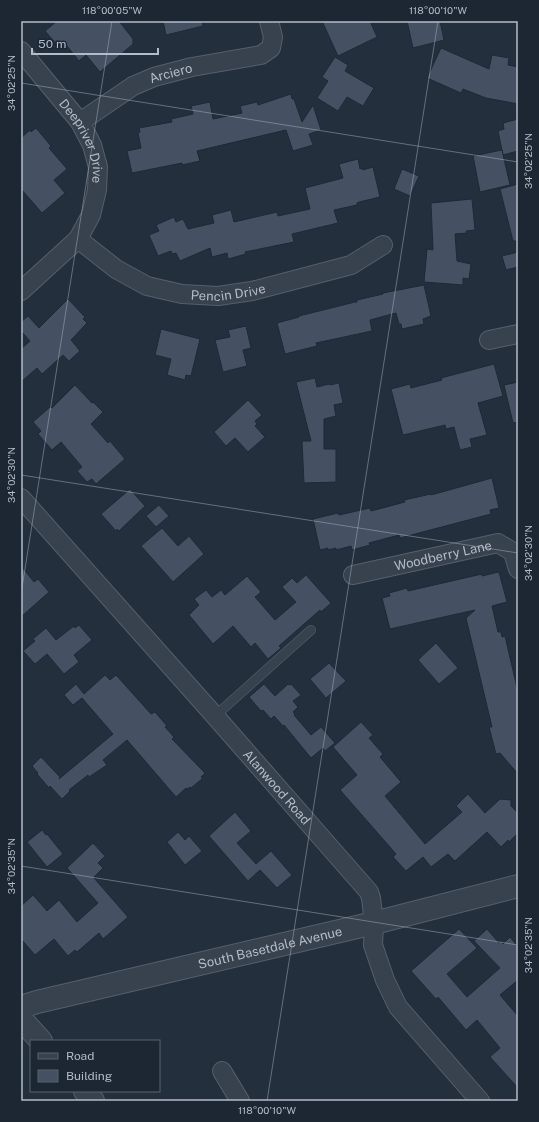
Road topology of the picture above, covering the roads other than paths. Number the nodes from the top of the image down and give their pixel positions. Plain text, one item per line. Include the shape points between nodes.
1 (269, 21) edge
2 (21, 51) edge
3 (80, 122) junction
4 (78, 239) junction
5 (383, 245) dead end
6 (21, 291) edge
7 (518, 334) edge
8 (489, 340) dead end
9 (21, 498) edge
10 (518, 569) edge
11 (353, 575) dead end
12 (311, 630) dead end
13 (215, 716) junction
14 (518, 886) edge
15 (374, 922) junction
16 (21, 1007) edge
17 (21, 1019) edge
18 (40, 1040) edge
19 (222, 1071) dead end
20 (86, 1092) edge
21 (94, 1101) edge
22 (240, 1101) edge
23 (480, 1101) edge

1 - 3 street, Arciero via 273,37 271,48 261,55 192,67 154,77 133,86
2 - 3 street, Deepriver Drive
3 - 4 street, Deepriver Drive via 92,145 98,167 97,190 91,215
4 - 5 street, Pencin Drive via 116,269 147,286 182,294 218,296 252,291 351,265
4 - 6 street, Deepriver Drive
7 - 8 street
9 - 13 street, Alanwood Road
10 - 11 street, Woodberry Lane via 513,552 498,543
12 - 13 lane
13 - 15 street, Alanwood Road via 369,892
14 - 15 street, South Basetdale Avenue
15 - 16 street, South Basetdale Avenue
15 - 23 street, Alanwood Road via 374,945 385,980 398,1007
17 - 18 street
19 - 22 street
20 - 21 street

